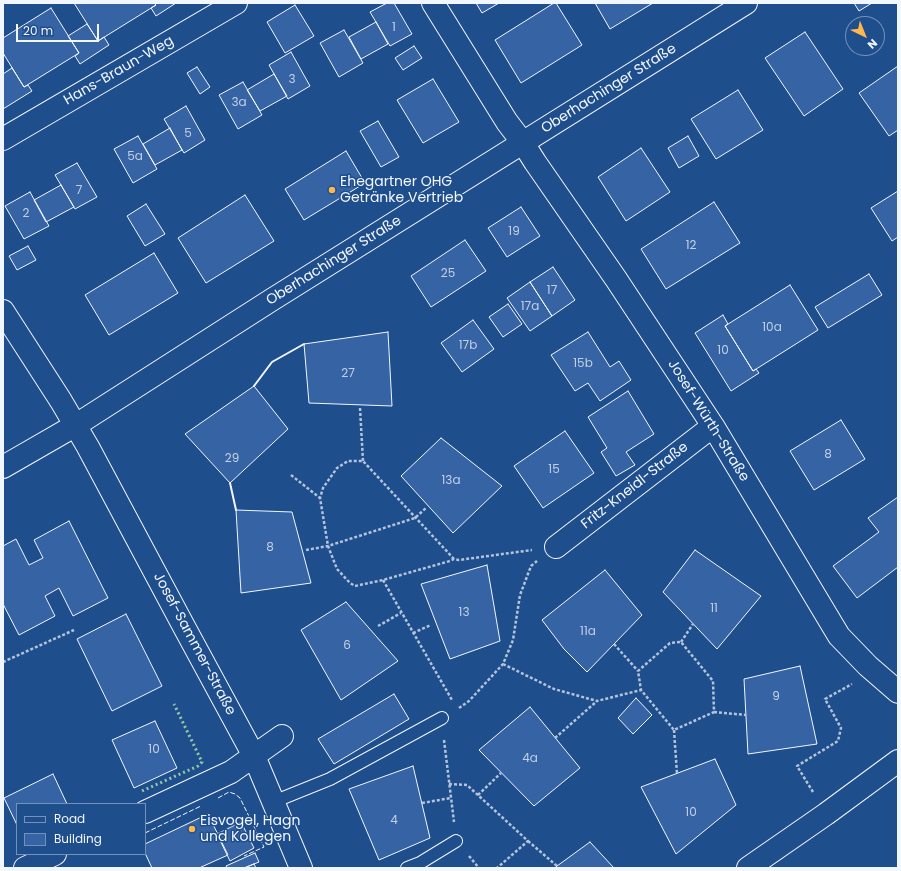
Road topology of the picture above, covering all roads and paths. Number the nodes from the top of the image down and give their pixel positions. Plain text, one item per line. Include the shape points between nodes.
1 (236, 3) edge
2 (433, 3) edge
3 (746, 3) edge
4 (3, 139) edge
5 (523, 143) junction
6 (3, 311) edge
7 (360, 408) dead end
8 (76, 425) junction
9 (713, 426) junction
10 (363, 461) junction
11 (3, 467) edge
12 (291, 474) dead end
13 (320, 498) junction
14 (426, 508) dead end
15 (415, 518) junction
16 (328, 546) junction
17 (556, 546) junction
18 (306, 550) dead end
19 (454, 559) junction
20 (383, 580) junction
21 (401, 613) junction
22 (693, 624) dead end
23 (431, 625) dead end
24 (378, 626) dead end
25 (74, 630) dead end
26 (414, 633) junction
27 (681, 642) junction
28 (614, 644) dead end
29 (3, 662) edge
30 (503, 664) junction
31 (868, 666) junction
32 (638, 671) junction
33 (641, 690) junction
34 (898, 692) edge
35 (597, 701) junction
36 (458, 709) junction
37 (714, 712) junction
38 (746, 715) dead end
39 (442, 718) junction
40 (674, 730) junction
41 (282, 736) dead end
42 (555, 738) dead end
43 (254, 756) junction
44 (898, 761) edge
45 (501, 773) dead end
46 (677, 774) dead end
47 (478, 795) junction
48 (451, 798) dead end
49 (273, 802) junction
50 (422, 803) dead end
51 (146, 812) edge
52 (826, 814) junction
53 (528, 840) junction
54 (456, 841) dead end
55 (53, 855) edge
56 (557, 866) dead end
57 (25, 868) edge
58 (301, 868) edge
59 (407, 868) edge
60 (497, 868) edge
61 (748, 868) edge

1 - 4 street, Hans-Braun-Weg
2 - 5 street, Josef-Würth-Straße via 507,122
3 - 5 street, Oberhachinger Straße
5 - 8 street, Oberhachinger Straße
5 - 9 street, Josef-Würth-Straße
6 - 8 street, Josef-Sammer-Straße
7 - 10 path
8 - 11 street, Oberhachinger Straße
8 - 43 street, Josef-Sammer-Straße
9 - 17 street, Fritz-Kneidl-Straße
9 - 31 street, Josef-Würth-Straße via 839,636
10 - 13 path via 348,461 337,468 323,488
10 - 15 path
12 - 13 path
13 - 16 path
14 - 15 path
15 - 16 path
15 - 19 path
16 - 18 path
16 - 20 path via 337,569 350,583 355,586
17 - 19 path
17 - 30 path via 530,566 520,595 513,640
19 - 20 path
20 - 21 path
21 - 24 path
21 - 26 path
22 - 27 path
23 - 26 path
25 - 29 path
26 - 36 path
27 - 32 path via 670,643
27 - 37 path via 713,681
28 - 32 path
30 - 35 path via 554,689
30 - 36 path via 469,701
31 - 34 street, Josef-Würth-Straße
31 - 52 path via 854,683 825,699 841,728 838,741 797,766
32 - 33 path
33 - 35 path
33 - 40 path
35 - 42 path
36 - 39 path
37 - 38 path
37 - 40 path
39 - 47 path via 449,784 467,785
39 - 49 lane via 330,779
40 - 46 path
41 - 43 street
43 - 49 street, Josef-Sammer-Straße
43 - 51 street via 231,772
44 - 52 street
45 - 47 path
47 - 53 path
48 - 50 path
49 - 58 street, Josef-Sammer-Straße
52 - 61 street
53 - 56 path
53 - 60 path
54 - 59 lane
55 - 57 street

